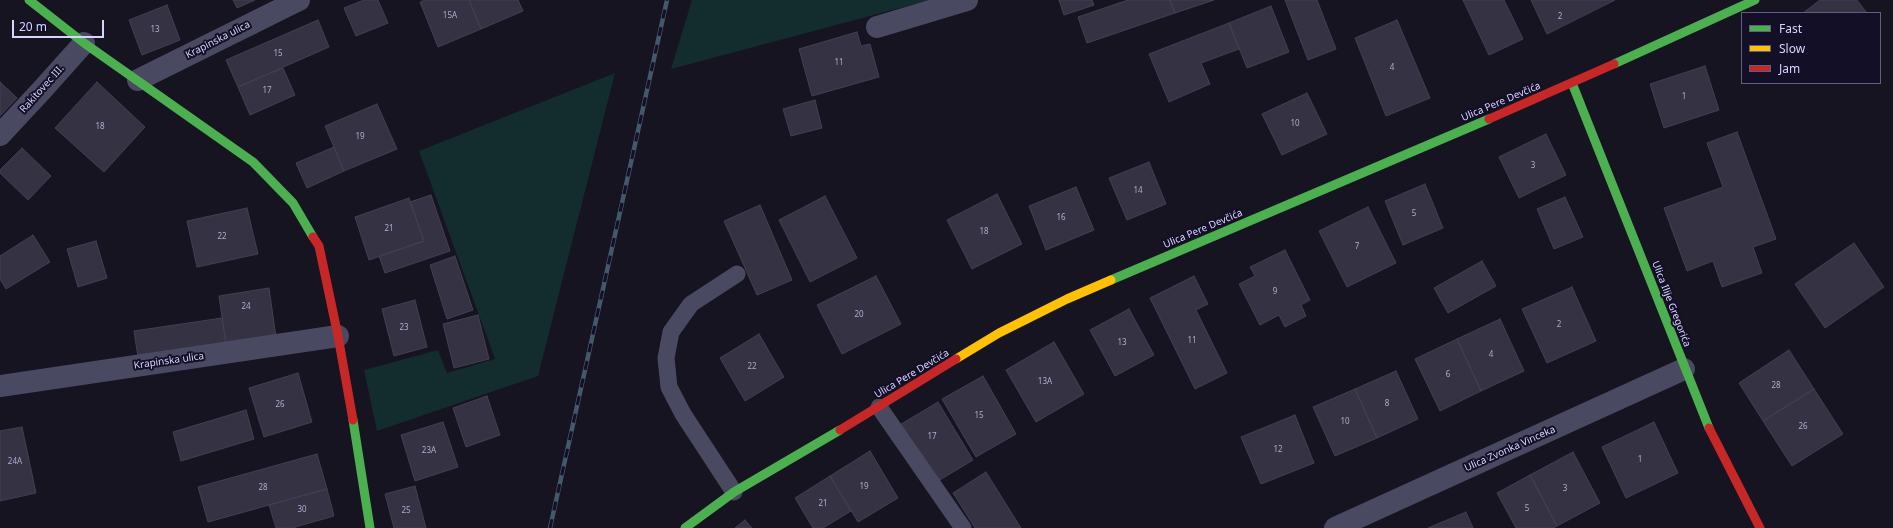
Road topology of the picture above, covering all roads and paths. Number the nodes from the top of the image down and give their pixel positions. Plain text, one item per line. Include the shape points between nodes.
1 (29, 0) edge
2 (299, 0) edge
3 (967, 0) edge
4 (1755, 0) edge
5 (877, 26) dead end
6 (84, 43) junction
7 (138, 80) junction
8 (1572, 83) junction
9 (0, 135) edge
10 (737, 274) dead end
11 (338, 336) junction
12 (1684, 369) junction
13 (0, 386) edge
14 (879, 407) junction
15 (734, 492) junction
16 (370, 528) edge
17 (685, 528) edge
18 (963, 528) edge
19 (1335, 528) edge
20 (1760, 528) edge

1 - 6 street
2 - 7 street, Krapinska ulica
3 - 5 street
4 - 8 street, Ulica Pere Devčića
6 - 7 street
6 - 9 street, Rakitovec III.
7 - 11 street via 253,162 293,203 319,246
8 - 12 street, Ulica Ilije Gregorića
8 - 14 street, Ulica Pere Devčića via 1067,299 999,333
10 - 15 lane via 692,304 671,332 666,358 669,387 683,414
11 - 13 street, Krapinska ulica
11 - 16 street
12 - 19 street, Ulica Zvonka Vinceka
12 - 20 street, Ulica Ilije Gregorića via 1704,418
14 - 15 street, Ulica Pere Devčića
14 - 18 lane
15 - 17 street, Ulica Pere Devčića

